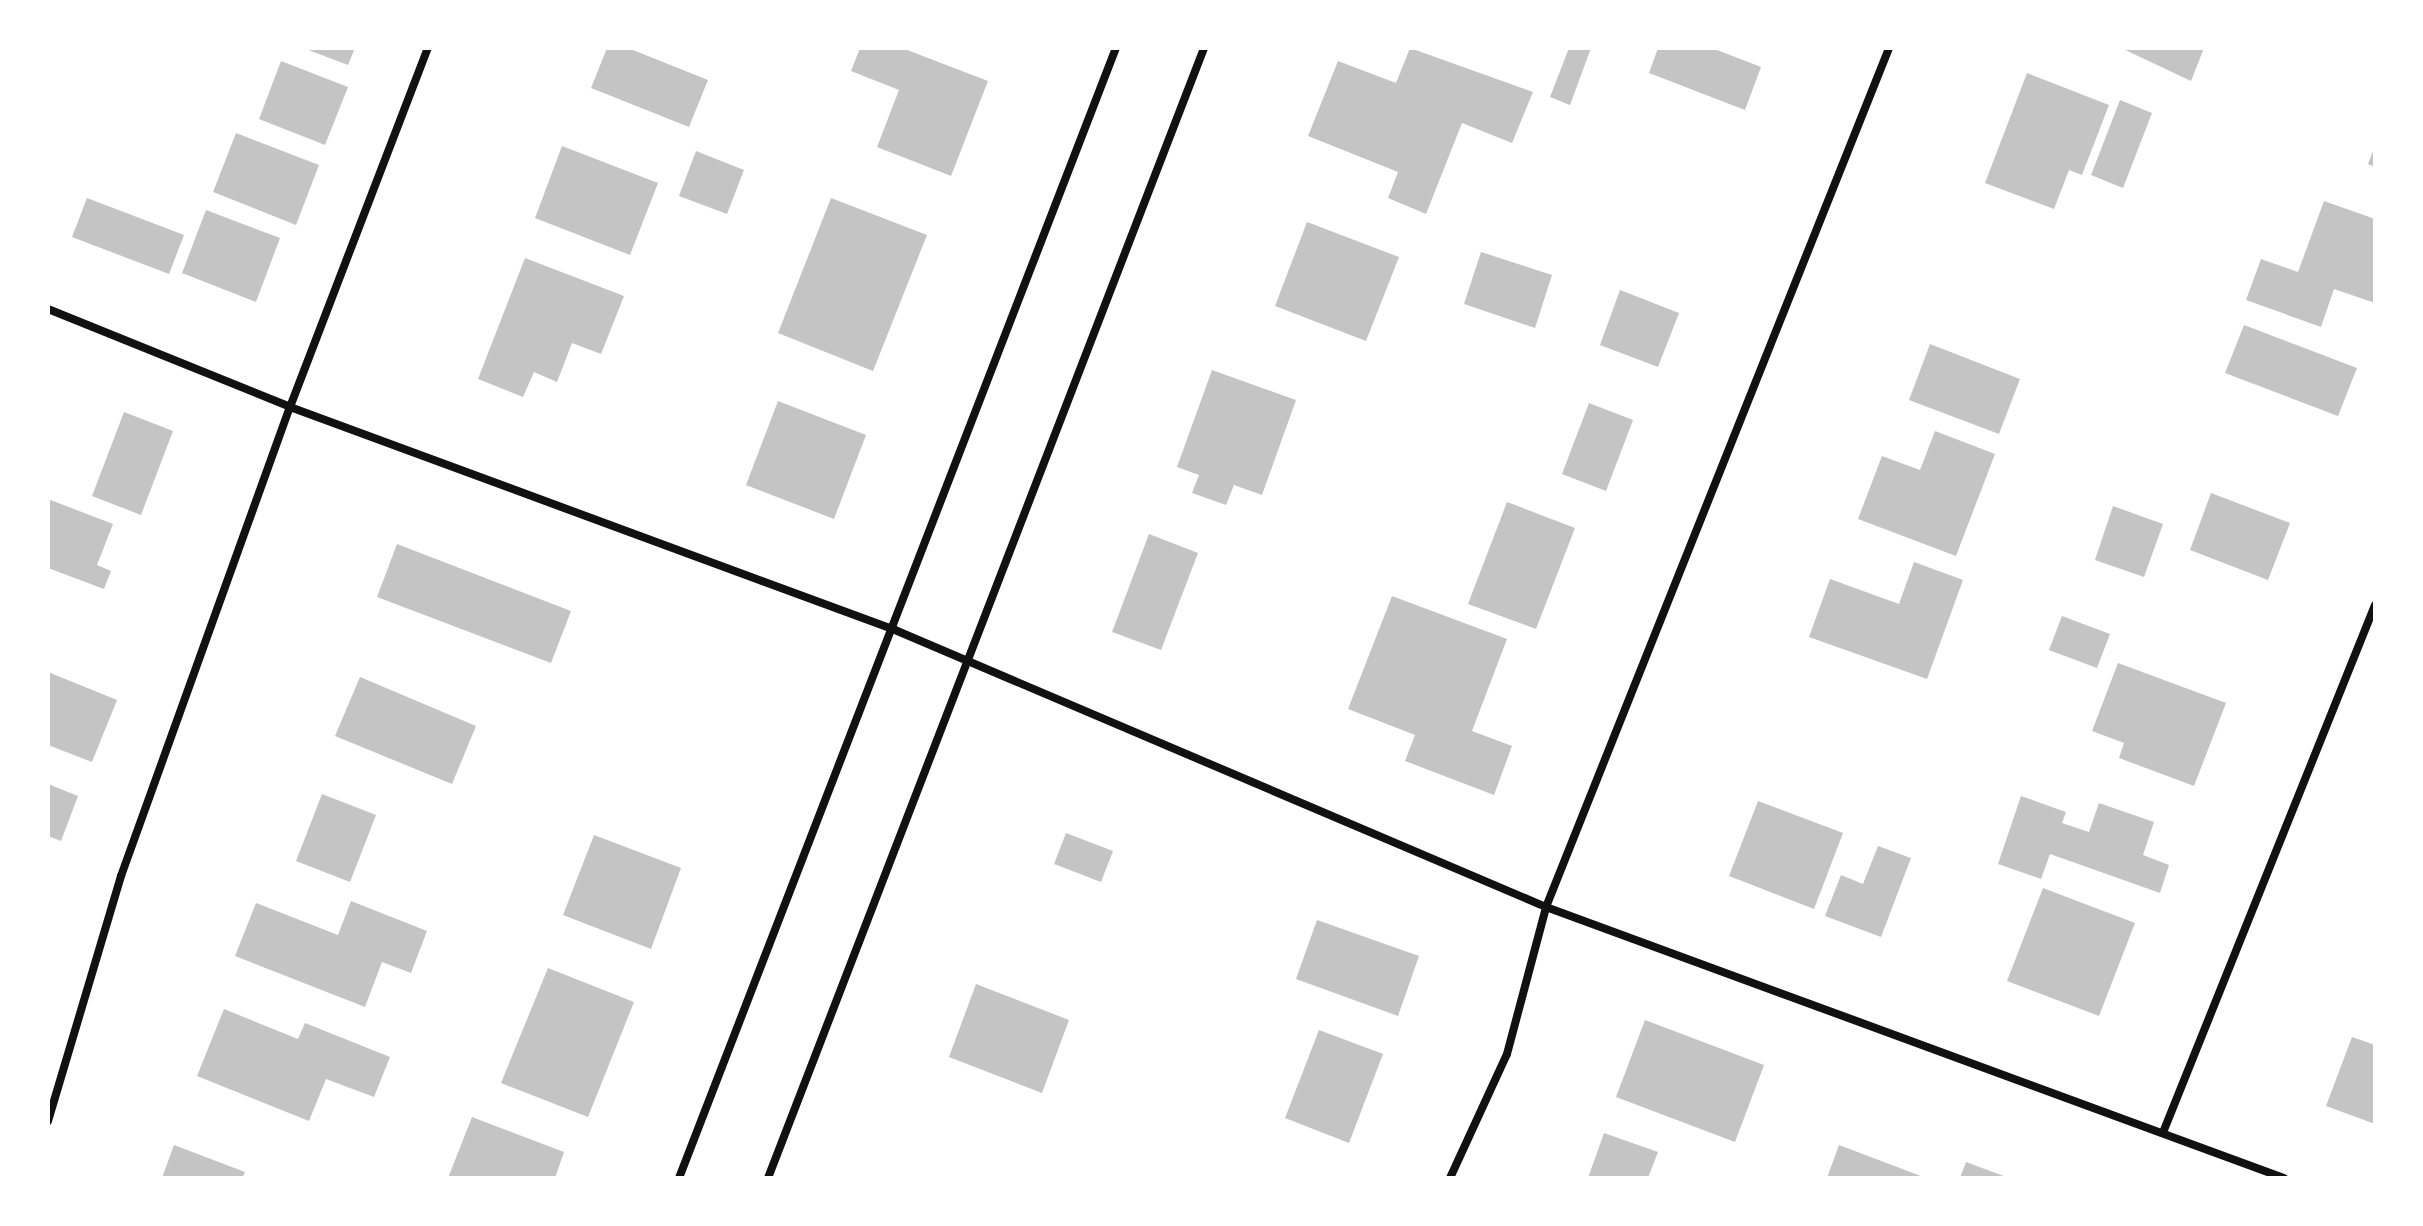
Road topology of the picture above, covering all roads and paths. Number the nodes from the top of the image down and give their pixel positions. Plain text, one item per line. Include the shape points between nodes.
1 (428, 48) edge
2 (1116, 48) edge
3 (1204, 48) edge
4 (1889, 48) edge
5 (48, 309) edge
6 (290, 407) junction
7 (2375, 605) edge
8 (895, 630) junction
9 (967, 660) junction
10 (1546, 907) junction
11 (52, 1098) edge
12 (48, 1121) edge
13 (2164, 1130) junction
14 (679, 1178) edge
15 (768, 1178) edge
16 (1450, 1178) edge
17 (2284, 1178) edge

1 - 6 street
2 - 8 street
3 - 9 street
4 - 10 street
5 - 6 street
6 - 8 street
6 - 11 street via 121,876
7 - 13 street
8 - 9 street
8 - 14 street
9 - 10 street
9 - 15 street
10 - 13 street
10 - 16 street via 1507,1054
11 - 12 street
13 - 17 street

